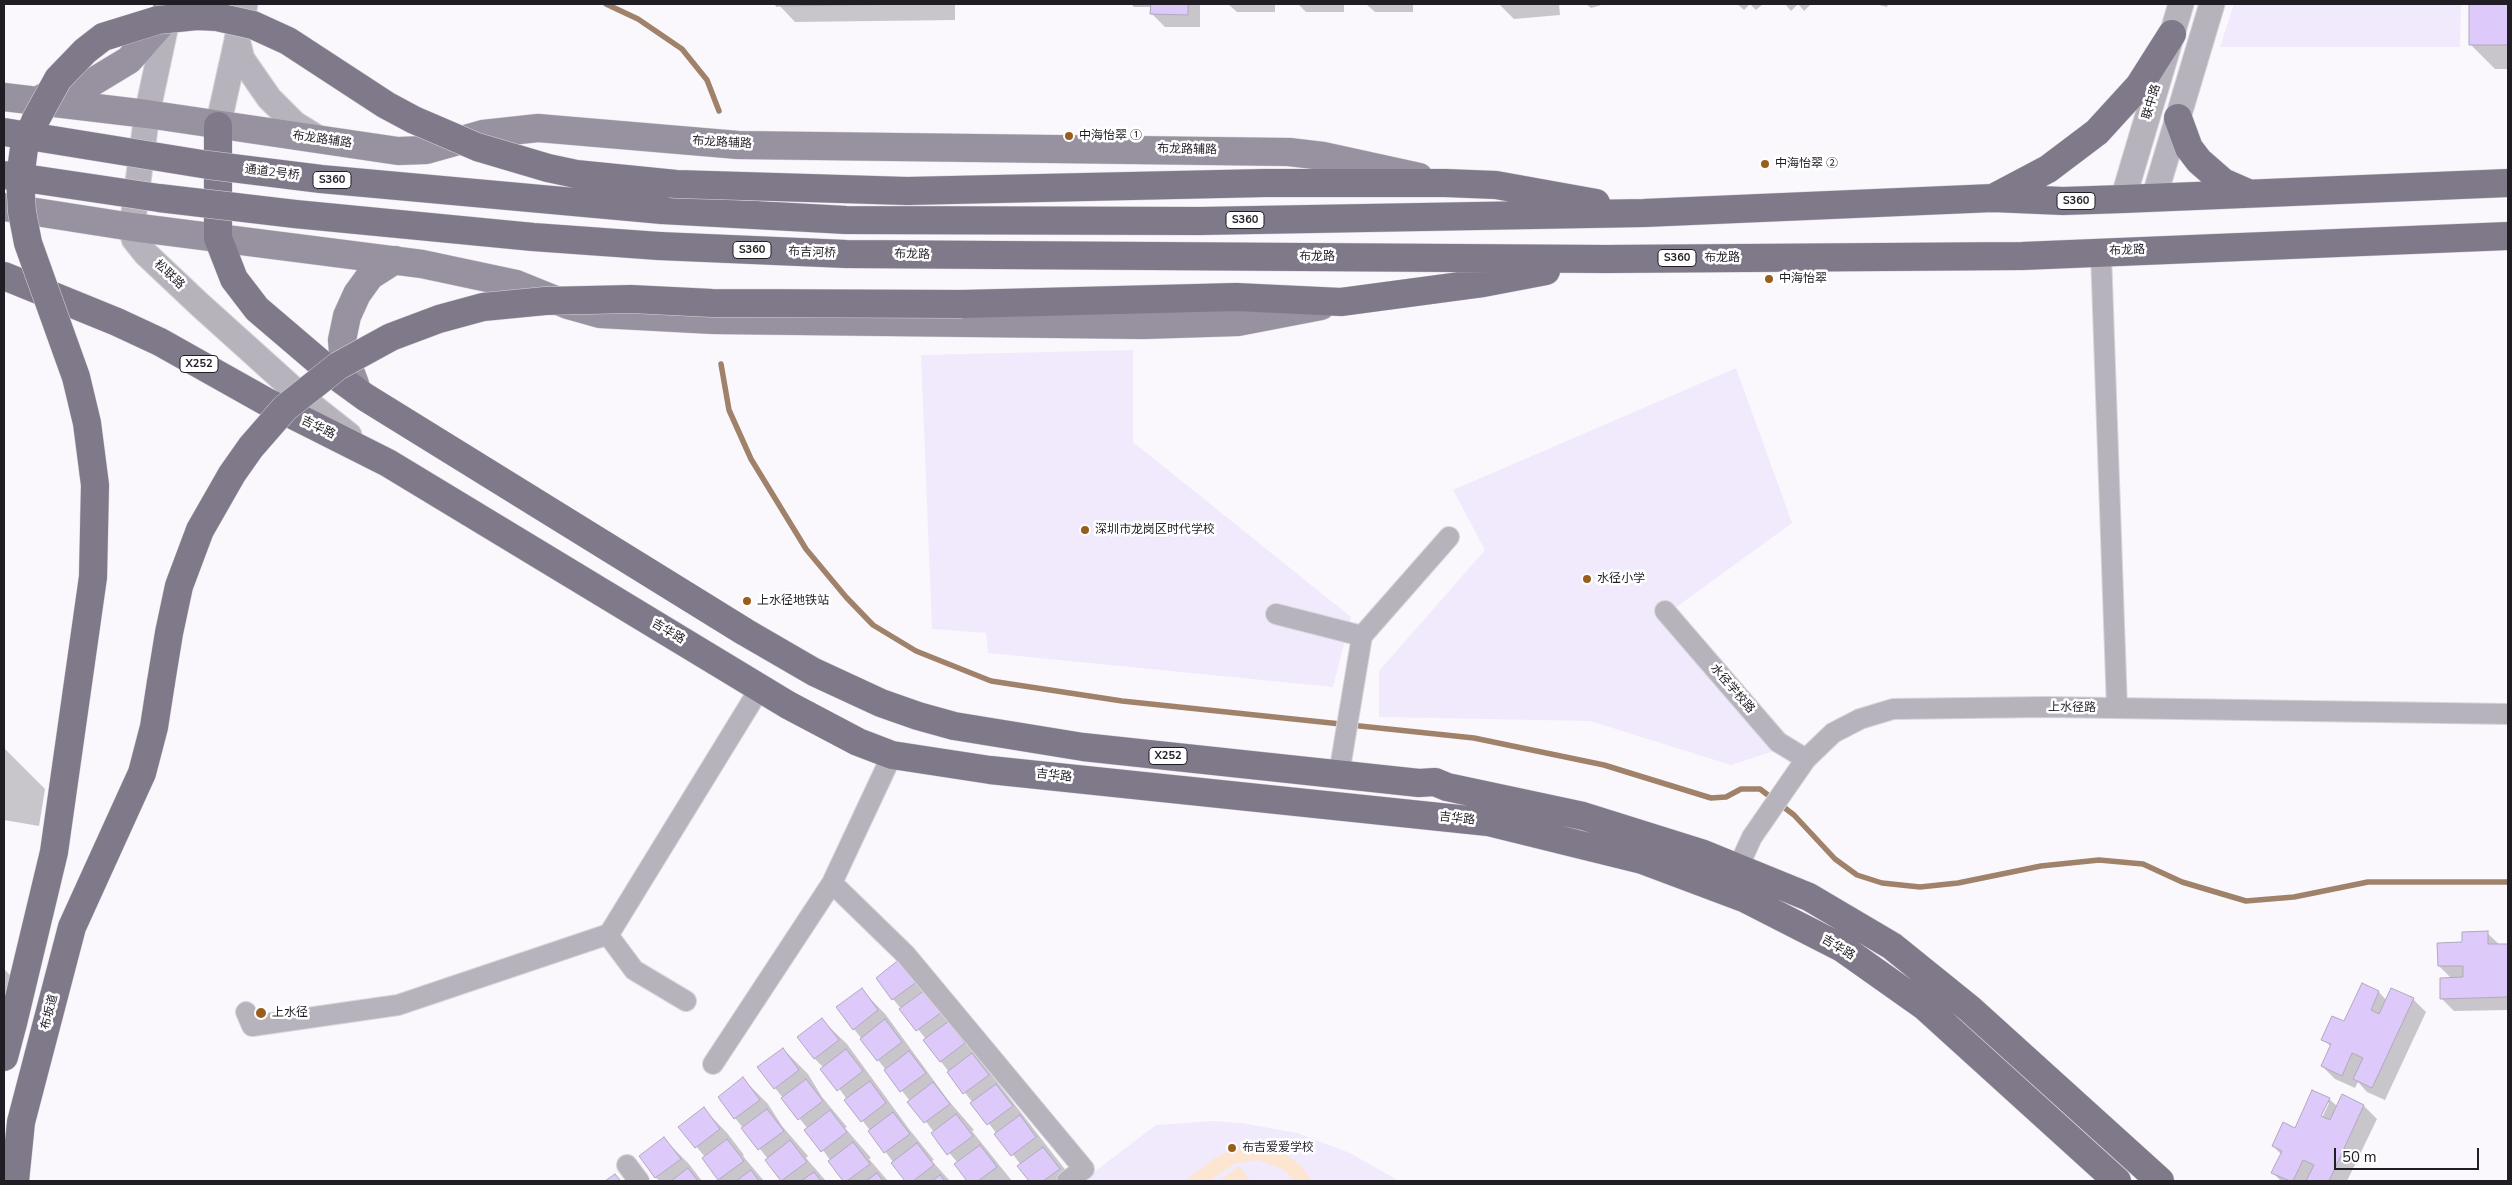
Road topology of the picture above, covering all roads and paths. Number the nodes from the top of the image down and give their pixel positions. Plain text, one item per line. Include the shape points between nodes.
1 (170, 4) edge
2 (245, 4) edge
3 (2181, 4) edge
4 (2212, 4) edge
5 (2172, 34) junction
6 (238, 39) junction
7 (11, 98) edge
8 (147, 114) junction
9 (2178, 118) junction
10 (218, 126) junction
11 (4, 132) edge
12 (320, 140) junction
13 (4, 175) edge
14 (1445, 183) junction
15 (2508, 183) edge
16 (2252, 194) junction
17 (1993, 198) junction
18 (2154, 198) junction
19 (2123, 199) junction
20 (4, 207) edge
21 (1644, 213) junction
22 (132, 227) junction
23 (2508, 236) edge
24 (218, 238) junction
25 (2101, 253) junction
26 (846, 254) joint
27 (1606, 259) junction
28 (394, 260) junction
29 (4, 276) edge
30 (1341, 302) junction
31 (365, 397) junction
32 (388, 463) junction
33 (1449, 537) dead end
34 (1665, 611) dead end
35 (1276, 614) dead end
36 (1362, 636) junction
37 (760, 688) junction
38 (2117, 708) junction
39 (2508, 714) edge
40 (892, 755) junction
41 (1802, 764) junction
42 (1339, 774) junction
43 (1733, 880) junction
44 (832, 883) junction
45 (608, 935) junction
46 (686, 1001) dead end
47 (246, 1012) dead end
48 (4, 1057) edge
49 (713, 1064) dead end
50 (627, 1165) dead end
51 (15, 1181) edge
52 (639, 1181) edge
53 (1067, 1181) edge
54 (2117, 1181) edge
55 (2160, 1181) edge

1 - 7 main road via 146,42 109,74 63,93
1 - 8 street
2 - 6 street
3 - 5 street, 联中路
4 - 9 street
5 - 17 main road via 2139,86 2097,132 2048,169
5 - 19 street, 联中路
6 - 10 street
6 - 12 street via 242,59 269,98 300,128
7 - 8 main road, 布龙路辅路
8 - 10 main road, 布龙路辅路
8 - 22 street
9 - 16 main road via 2190,148 2204,166 2222,182
9 - 18 street
10 - 12 main road, 布龙路辅路
10 - 24 main road, 吉华路 / X252
11 - 21 main road, 通道2号桥 / S360, bridge via 199,164 320,179 662,210 846,220 1200,221
12 - 14 main road, 布龙路辅路 via 413,152 441,148 483,134 538,128 738,145 1289,152 1324,156
13 - 26 main road, 布吉河桥 / S360, bridge via 159,198 533,237
14 - 21 main road via 1534,190
14 - 48 main road, bridge via 1264,183 907,191 676,184 585,175 548,168 477,147 414,120 288,40 253,25 197,16 158,20 103,38 85,51 58,80 24,148 20,179 28,243 76,377 87,424 95,485 93,577 55,842
15 - 16 main road, S360
16 - 18 main road, S360
17 - 19 main road, S360
17 - 21 main road, S360
18 - 19 main road, S360
20 - 22 main road
22 - 24 main road
22 - 32 street, 松联路 via 138,244 177,284 311,405
23 - 25 main road, 布龙路 / S360
24 - 28 main road
24 - 31 main road, 吉华路 / X252 via 234,279 258,309
25 - 27 main road, 布龙路 / S360
25 - 38 street
26 - 27 main road, 布龙路 / S360
27 - 30 main road, 布坂道 via 1483,283
28 - 30 main road via 516,284 600,314 713,320 1188,324 1238,322
28 - 31 main road via 377,269 362,285 344,328 342,340 346,364
29 - 32 main road, 吉华路 / X252 via 160,342 264,401
30 - 51 main road, 布坂道, bridge via 1236,297 962,304 712,303 631,299 545,301 483,307 439,319 391,337 338,366 285,408 251,447 200,530 179,586 168,633 154,727 142,773 72,927 21,1122
31 - 42 main road, 吉华路 / X252 via 779,652 850,690 882,703 918,716 1001,735
32 - 37 main road, 吉华路 / X252
33 - 36 street
34 - 41 street, 水径学校路 via 1778,742
35 - 36 street
36 - 42 street
37 - 40 main road, 吉华路 / X252 via 821,724
37 - 45 street
38 - 39 street, 上水径路
38 - 41 street, 上水径路 via 1893,709 1860,719 1833,733
40 - 43 main road, 吉华路 / X252 via 990,770 1488,822
40 - 44 street
41 - 43 street, 上水径路 via 1752,837
42 - 43 main road, 吉华路 / X252 via 1435,782 1583,816 1701,853
43 - 54 main road, 吉华路 / X252 via 1746,899 1842,948 1924,1006
43 - 55 main road, 吉华路 / X252 via 1808,897 1892,946 1970,1009
44 - 49 street
44 - 53 street via 906,955 1084,1169
45 - 46 street via 634,970
45 - 47 street via 398,1005 252,1026
50 - 52 street

